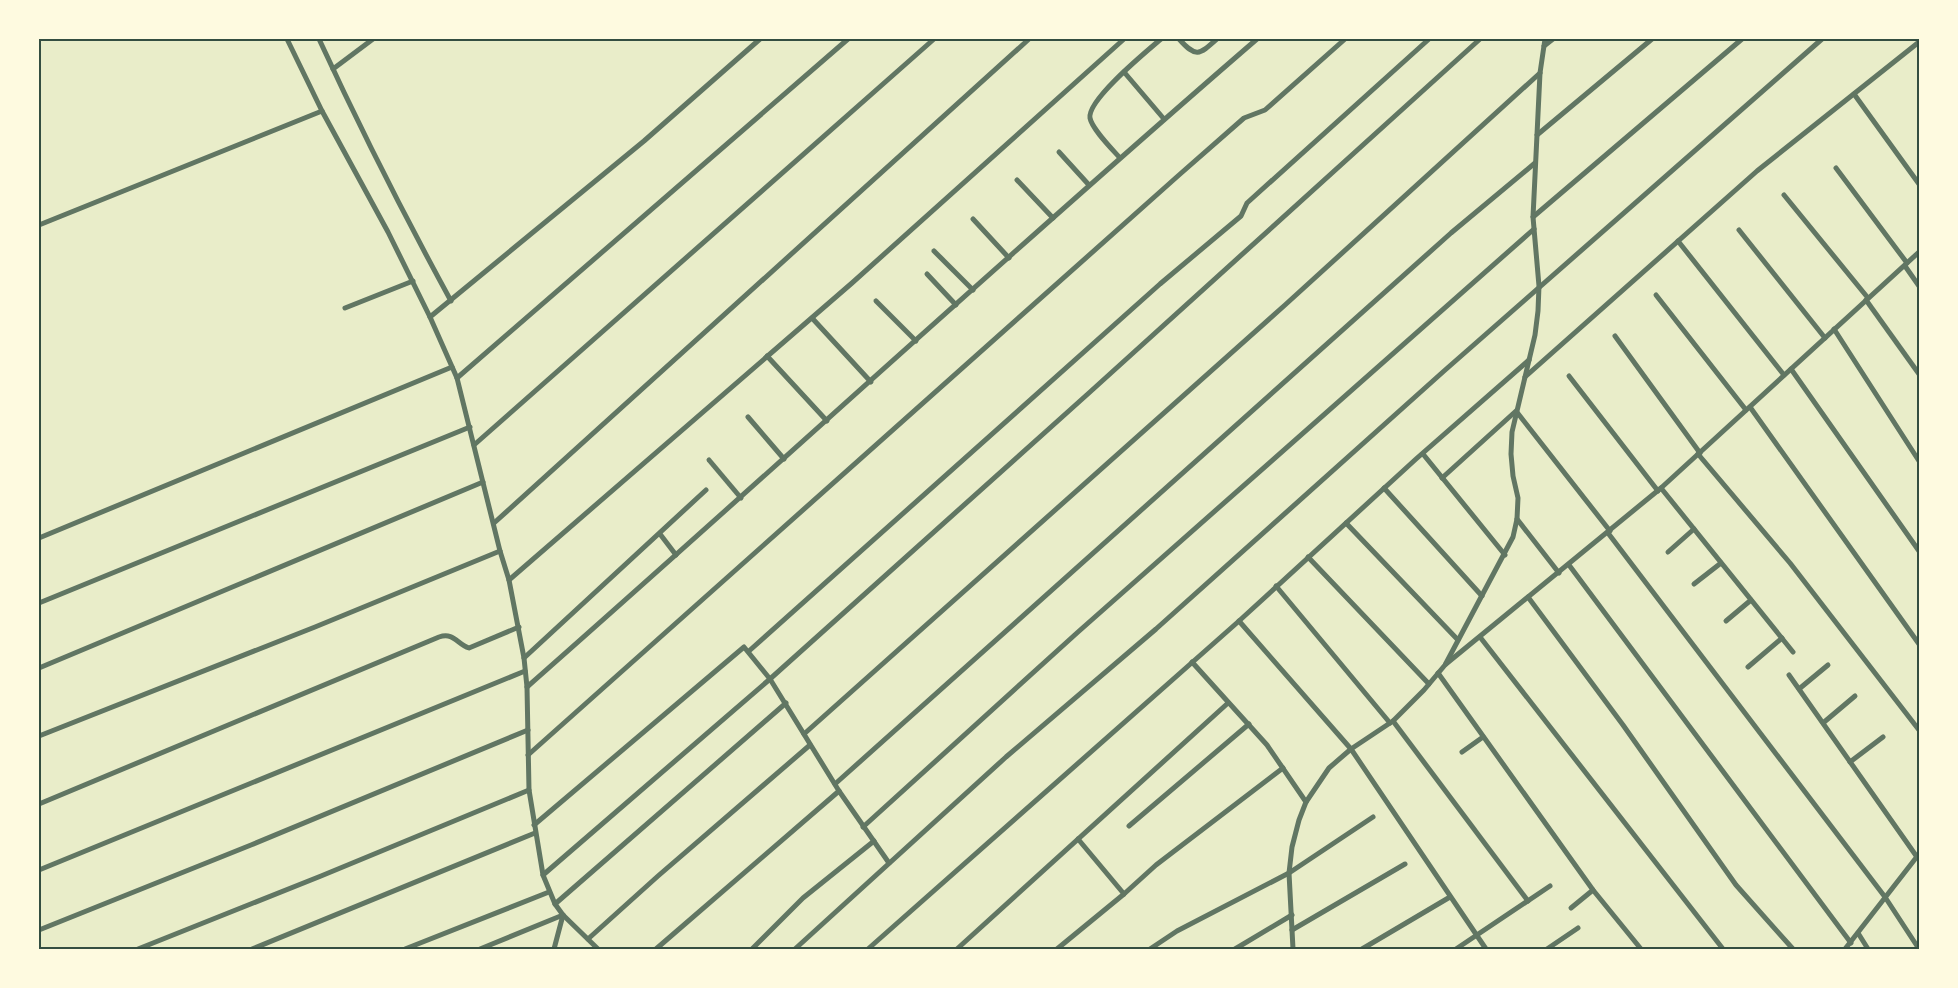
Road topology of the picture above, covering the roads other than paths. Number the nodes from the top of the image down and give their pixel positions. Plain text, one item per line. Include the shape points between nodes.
1 (287, 39) edge
2 (319, 39) edge
3 (373, 39) edge
4 (760, 39) edge
5 (848, 39) edge
6 (934, 39) edge
7 (1029, 39) edge
8 (1124, 39) edge
9 (1161, 39) edge
10 (1179, 39) edge
11 (1217, 39) edge
12 (1257, 39) edge
13 (1345, 39) edge
14 (1429, 39) edge
15 (1480, 39) edge
16 (1545, 39) edge
17 (1553, 39) edge
18 (1652, 39) edge
19 (1742, 39) edge
20 (1822, 39) edge
21 (1919, 42) edge
22 (1544, 46) junction
23 (333, 69) junction
24 (1124, 72) junction
25 (1540, 73) junction
26 (1854, 94) junction
27 (322, 111) junction
28 (1164, 119) junction
29 (1536, 135) junction
30 (1059, 152) dead end
31 (1120, 158) junction
32 (1535, 163) junction
33 (1836, 168) dead end
34 (1017, 180) dead end
35 (1919, 184) edge
36 (1089, 185) junction
37 (1784, 195) dead end
38 (1533, 217) junction
39 (1053, 218) junction
40 (973, 219) dead end
41 (39, 225) edge
42 (1534, 229) junction
43 (1739, 230) dead end
44 (1678, 241) junction
45 (934, 251) dead end
46 (1919, 252) edge
47 (1009, 258) junction
48 (1906, 265) junction
49 (926, 274) dead end
50 (413, 281) junction
51 (1539, 286) junction
52 (1919, 286) edge
53 (973, 290) junction
54 (1656, 295) dead end
55 (1867, 299) junction
56 (451, 301) junction
57 (876, 301) dead end
58 (956, 305) junction
59 (345, 308) dead end
60 (430, 317) junction
61 (812, 318) junction
62 (1834, 329) junction
63 (1615, 336) dead end
64 (1825, 338) junction
65 (916, 341) junction
66 (767, 356) junction
67 (1530, 360) junction
68 (452, 367) junction
69 (1791, 369) junction
70 (1919, 374) edge
71 (1784, 375) junction
72 (1569, 376) dead end
73 (457, 378) junction
74 (1525, 378) junction
75 (871, 382) junction
76 (1748, 409) junction
77 (1516, 411) junction
78 (748, 417) dead end
79 (827, 421) junction
80 (470, 427) junction
81 (474, 445) junction
82 (1699, 453) junction
83 (1423, 454) junction
84 (709, 460) dead end
85 (784, 460) junction
86 (1919, 461) edge
87 (1442, 478) junction
88 (484, 482) junction
89 (1384, 488) junction
90 (706, 490) dead end
91 (1659, 490) junction
92 (741, 498) junction
93 (1517, 519) junction
94 (494, 523) junction
95 (1346, 523) junction
96 (1694, 529) junction
97 (1609, 532) junction
98 (660, 534) junction
99 (39, 538) edge
100 (500, 550) junction
101 (1919, 551) edge
102 (1668, 552) dead end
103 (1505, 554) junction
104 (676, 555) junction
105 (1308, 557) junction
106 (1721, 563) junction
107 (1569, 564) junction
108 (1559, 573) junction
109 (509, 580) junction
110 (1694, 584) dead end
111 (1276, 586) junction
112 (1482, 596) junction
113 (1528, 598) junction
114 (1751, 600) junction
115 (39, 603) edge
116 (1239, 621) junction
117 (1726, 621) dead end
118 (519, 627) junction
119 (1480, 637) junction
120 (1782, 638) junction
121 (1458, 640) junction
122 (1919, 644) edge
123 (749, 652) junction
124 (1793, 652) dead end
125 (524, 658) junction
126 (1192, 662) junction
127 (1445, 665) junction
128 (1828, 665) dead end
129 (1748, 667) dead end
130 (39, 668) edge
131 (525, 671) junction
132 (1438, 673) junction
133 (1789, 675) dead end
134 (770, 679) junction
135 (1429, 684) junction
136 (527, 687) junction
137 (1799, 690) junction
138 (1855, 696) dead end
139 (786, 703) junction
140 (1228, 703) junction
141 (1392, 722) junction
142 (1823, 723) junction
143 (1249, 724) junction
144 (528, 730) junction
145 (1919, 730) edge
146 (804, 734) junction
147 (39, 736) edge
148 (1483, 737) junction
149 (1883, 737) dead end
150 (810, 745) junction
151 (1351, 749) junction
152 (1462, 752) dead end
153 (528, 755) junction
154 (1850, 762) junction
155 (1283, 768) junction
156 (835, 784) junction
157 (529, 790) junction
158 (839, 791) junction
159 (1306, 802) junction
160 (39, 804) edge
161 (1373, 817) dead end
162 (534, 825) junction
163 (1130, 826) dead end
164 (863, 827) junction
165 (535, 833) junction
166 (1078, 839) junction
167 (874, 841) junction
168 (1918, 856) edge
169 (889, 863) junction
170 (1405, 864) dead end
171 (39, 870) edge
172 (1290, 873) junction
173 (543, 875) junction
174 (1550, 886) dead end
175 (1593, 890) junction
176 (549, 892) junction
177 (1124, 894) junction
178 (1450, 897) junction
179 (1885, 897) junction
180 (1528, 901) junction
181 (555, 904) junction
182 (1571, 908) dead end
183 (563, 915) junction
184 (1292, 915) junction
185 (1578, 928) dead end
186 (39, 930) edge
187 (1292, 930) junction
188 (1858, 933) junction
189 (1477, 936) junction
190 (588, 939) junction
191 (1851, 943) junction
192 (138, 949) edge
193 (252, 949) edge
194 (405, 949) edge
195 (480, 949) edge
196 (554, 949) edge
197 (598, 949) edge
198 (656, 949) edge
199 (752, 949) edge
200 (795, 949) edge
201 (868, 949) edge
202 (957, 949) edge
203 (1057, 949) edge
204 (1150, 949) edge
205 (1235, 949) edge
206 (1293, 949) edge
207 (1362, 949) edge
208 (1456, 949) edge
209 (1486, 949) edge
210 (1546, 949) edge
211 (1641, 949) edge
212 (1723, 949) edge
213 (1794, 949) edge
214 (1845, 949) edge
215 (1868, 949) edge
216 (1919, 949) edge

1 - 27 street
2 - 23 street
3 - 23 street
4 - 56 street via 644,141
5 - 73 street
6 - 81 street
7 - 94 street
8 - 61 street
9 - 24 street
10 - 11 street via 1194,53 1205,50
12 - 28 street
13 - 153 street via 1265,110 1244,118
14 - 123 street via 1247,203 1241,216
15 - 134 street
16 - 22 street
17 - 22 street
18 - 29 street
19 - 38 street
20 - 51 street
21 - 26 street
22 - 25 street
23 - 56 street
24 - 28 street
24 - 31 street via 1090,112 1094,126
25 - 29 street
25 - 146 street
26 - 35 street
26 - 44 street via 1757,171
27 - 41 street
27 - 50 street
28 - 31 street
29 - 32 street
30 - 36 street
31 - 36 street
32 - 38 street
32 - 156 street via 1451,233
33 - 48 street
34 - 39 street
36 - 39 street
37 - 55 street
38 - 42 street
39 - 47 street
40 - 47 street
42 - 51 street
42 - 164 street via 1135,581
43 - 64 street
44 - 71 street
44 - 74 street
45 - 53 street
46 - 48 street
47 - 53 street
48 - 52 street
48 - 55 street
49 - 58 street
50 - 59 street
50 - 60 street
51 - 67 street
51 - 169 street
53 - 58 street
54 - 76 street
55 - 62 street
55 - 70 street
56 - 60 street
57 - 65 street
58 - 65 street
60 - 68 street
61 - 66 street
61 - 75 street
62 - 64 street
62 - 86 street
63 - 82 street
64 - 69 street
65 - 75 street
66 - 79 street
66 - 109 street
67 - 74 street
67 - 83 street
68 - 73 street
68 - 99 street
69 - 71 street
69 - 101 street
71 - 76 street
72 - 91 street
73 - 80 street
74 - 77 street
75 - 79 street
76 - 82 street
76 - 122 street
77 - 87 street
77 - 93 street via 1511,454 1518,498
77 - 97 street
78 - 85 street
79 - 85 street
80 - 81 street
80 - 115 street
81 - 88 street
82 - 91 street
82 - 145 street via 1790,563
83 - 87 street
83 - 89 street
84 - 92 street
85 - 92 street
87 - 103 street
88 - 94 street
88 - 130 street
89 - 95 street
89 - 112 street
90 - 98 street
91 - 96 street
91 - 97 street
92 - 104 street
93 - 103 street via 1514,537
93 - 108 street
94 - 100 street
95 - 105 street
95 - 121 street
96 - 102 street
96 - 106 street
97 - 107 street
97 - 179 street
98 - 104 street
98 - 125 street
100 - 109 street
100 - 147 street
103 - 112 street
104 - 136 street
105 - 111 street
105 - 135 street
106 - 110 street
106 - 114 street
107 - 108 street
107 - 191 street
108 - 113 street
109 - 118 street
111 - 116 street
111 - 141 street
112 - 121 street
113 - 119 street
113 - 213 street via 1736,885
114 - 117 street
114 - 120 street
116 - 126 street
116 - 151 street
118 - 125 street
118 - 160 street via 469,648 446,634
119 - 127 street
119 - 212 street
120 - 124 street
120 - 129 street
121 - 127 street
123 - 134 street
123 - 162 street via 744,647
125 - 131 street
126 - 140 street
126 - 201 street
127 - 132 street
128 - 137 street
131 - 136 street
131 - 171 street
132 - 135 street
132 - 148 street
133 - 137 street
134 - 139 street
134 - 173 street
135 - 141 street
136 - 144 street
137 - 142 street
138 - 142 street
139 - 146 street
139 - 181 street
140 - 143 street
140 - 166 street
141 - 151 street
141 - 180 street
142 - 154 street
143 - 155 street
143 - 163 street
144 - 153 street
144 - 186 street
146 - 150 street
148 - 152 street
148 - 175 street
149 - 154 street
150 - 156 street
150 - 190 street
151 - 159 street via 1329,768
151 - 178 street
153 - 157 street
154 - 168 street
155 - 159 street
155 - 177 street via 1156,865
156 - 158 street
157 - 162 street
157 - 192 street
158 - 164 street
158 - 198 street
159 - 172 street via 1292,847
161 - 172 street
162 - 165 street
164 - 167 street
165 - 173 street
165 - 193 street
166 - 177 street
166 - 202 street
167 - 169 street
167 - 199 street via 803,898
168 - 179 street
169 - 200 street
170 - 187 street
172 - 184 street
172 - 204 street via 1177,931
173 - 176 street
174 - 180 street
175 - 182 street
175 - 211 street
176 - 181 street
176 - 194 street
177 - 203 street
178 - 189 street
178 - 207 street
179 - 188 street
179 - 216 street
180 - 189 street
181 - 183 street
183 - 190 street
183 - 195 street
183 - 196 street
184 - 187 street
184 - 205 street
185 - 210 street
187 - 206 street
188 - 191 street
188 - 215 street
189 - 208 street
189 - 209 street
190 - 197 street
191 - 214 street

